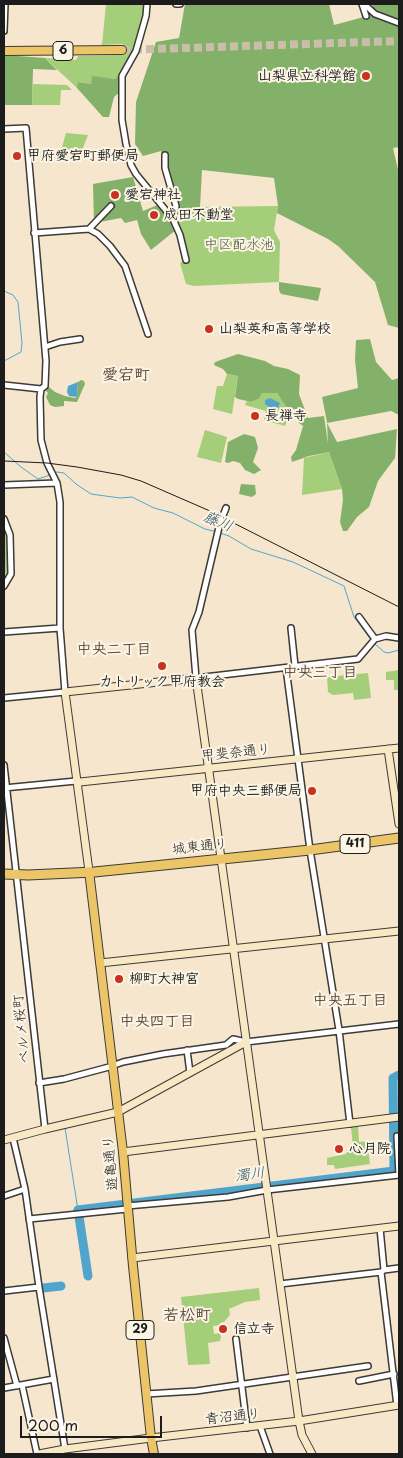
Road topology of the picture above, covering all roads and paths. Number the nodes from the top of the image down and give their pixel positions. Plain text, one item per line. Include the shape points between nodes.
1 (5, 4) edge
2 (146, 4) edge
3 (176, 4) edge
4 (180, 4) edge
5 (363, 4) edge
6 (366, 16) dead end
7 (399, 23) edge
8 (4, 31) edge
9 (122, 50) tunnel mouth
10 (4, 51) edge
11 (4, 129) edge
12 (164, 155) dead end
13 (110, 206) dead end
14 (173, 219) junction
15 (89, 229) junction
16 (34, 233) junction
17 (186, 260) dead end
18 (148, 334) dead end
19 (80, 340) dead end
20 (45, 347) junction
21 (4, 385) edge
22 (42, 389) junction
23 (58, 483) junction
24 (4, 485) edge
25 (226, 508) dead end
26 (4, 519) edge
27 (4, 586) edge
28 (359, 617) dead end
29 (60, 628) junction
30 (291, 628) dead end
31 (4, 632) edge
32 (399, 638) edge
33 (376, 640) junction
34 (295, 666) junction
35 (286, 668) junction
36 (196, 678) junction
37 (65, 692) junction
38 (4, 698) edge
39 (399, 748) edge
40 (388, 749) junction
41 (298, 759) junction
42 (4, 765) edge
43 (207, 769) junction
44 (76, 781) junction
45 (5, 788) edge
46 (399, 824) edge
47 (399, 838) edge
48 (310, 850) junction
49 (220, 859) junction
50 (89, 871) junction
51 (4, 874) edge
52 (16, 874) junction
53 (399, 931) edge
54 (324, 940) junction
55 (232, 950) junction
56 (100, 963) junction
57 (399, 1024) edge
58 (339, 1031) junction
59 (246, 1042) junction
60 (187, 1050) junction
61 (113, 1065) junction
62 (190, 1073) junction
63 (39, 1082) junction
64 (118, 1112) junction
65 (398, 1117) edge
66 (350, 1124) junction
67 (45, 1129) junction
68 (258, 1135) junction
69 (397, 1136) dead end
70 (13, 1138) junction
71 (4, 1140) edge
72 (123, 1152) junction
73 (399, 1175) edge
74 (266, 1187) junction
75 (25, 1189) junction
76 (4, 1196) edge
77 (127, 1205) junction
78 (29, 1219) junction
79 (399, 1226) edge
80 (380, 1228) junction
81 (274, 1240) junction
82 (132, 1258) junction
83 (399, 1268) edge
84 (382, 1271) junction
85 (280, 1284) junction
86 (39, 1287) junction
87 (4, 1291) edge
88 (4, 1338) edge
89 (236, 1339) dead end
90 (368, 1366) dead end
91 (394, 1374) junction
92 (54, 1378) junction
93 (294, 1378) junction
94 (359, 1381) dead end
95 (242, 1385) junction
96 (19, 1386) junction
97 (4, 1388) edge
98 (146, 1394) junction
99 (398, 1406) edge
100 (299, 1422) junction
101 (260, 1426) junction
102 (247, 1428) junction
103 (151, 1438) junction
104 (65, 1449) junction
105 (38, 1454) edge
106 (154, 1454) edge
107 (270, 1454) edge
108 (312, 1454) edge

1 - 8 street
2 - 14 street via 136,51 122,76 122,120 131,165
3 - 4 street
5 - 6 street
5 - 7 street via 375,14
9 - 10 main road, 6
11 - 16 street via 26,128
12 - 14 street via 176,206
13 - 15 street
14 - 17 street
15 - 16 street
15 - 18 street via 110,246 125,266
16 - 20 street
19 - 20 street
20 - 22 street via 45,386
21 - 22 street
22 - 23 street via 41,446
23 - 24 street
23 - 29 street
25 - 36 street via 203,600 192,630
26 - 27 street via 10,535 10,574
28 - 33 street
29 - 31 street
29 - 37 street
30 - 34 street
32 - 33 street via 386,636
33 - 34 street via 358,658
34 - 35 street
35 - 36 street
35 - 41 street
36 - 37 street
36 - 43 street
37 - 38 street
37 - 44 street
39 - 40 street, 甲斐奈通り
40 - 41 street, 甲斐奈通り
40 - 46 street
41 - 43 street, 甲斐奈通り
41 - 48 street
42 - 45 street, ベルメ桜町
43 - 44 street, 甲斐奈通り
43 - 49 street
44 - 45 street
44 - 50 street
45 - 52 street, ベルメ桜町
47 - 48 highway, 城東通り / 411
48 - 49 highway, 城東通り / 411
48 - 54 street
49 - 50 highway, 城東通り / 411
49 - 55 street
50 - 52 highway, 城東通り / 411
50 - 56 main road, 遊亀通り / 29
51 - 52 highway, 城東通り / 411
52 - 63 street, ベルメ桜町
53 - 54 street
54 - 55 street
54 - 58 street
55 - 56 street
55 - 59 street
56 - 61 main road, 遊亀通り / 29
57 - 58 street
58 - 59 street
58 - 66 street
59 - 60 street via 233,1039 226,1045
59 - 62 street
59 - 68 street
60 - 61 street
60 - 62 street
61 - 63 street via 64,1079
61 - 64 main road, 遊亀通り / 29
62 - 64 street
63 - 67 street, ベルメ桜町
64 - 67 street
64 - 72 main road, 遊亀通り / 29
65 - 66 street
66 - 68 street
67 - 70 street
68 - 72 street
68 - 74 street
69 - 73 street
70 - 71 street
70 - 75 street
72 - 77 main road, 遊亀通り / 29
73 - 74 street
74 - 77 street via 229,1197
74 - 81 street
75 - 76 street
75 - 78 street
77 - 78 street
77 - 82 main road, 遊亀通り / 29
78 - 86 street
79 - 80 street
80 - 81 street
80 - 84 street
81 - 82 street
81 - 85 street
82 - 98 main road, 遊亀通り / 29
83 - 84 street
84 - 85 street
84 - 91 street
85 - 93 street
86 - 87 street
86 - 92 street
88 - 96 street
89 - 95 street
90 - 93 street
91 - 94 street
91 - 99 street
92 - 96 street
92 - 104 street
93 - 95 street
93 - 100 street
95 - 98 street
95 - 102 street
96 - 97 street
96 - 105 street
98 - 103 main road, 遊亀通り / 29
99 - 100 street, 青沼通り
100 - 101 street, 青沼通り
100 - 108 street
101 - 102 street, 青沼通り
101 - 107 street
102 - 103 street, 青沼通り
103 - 104 street, 青沼通り
103 - 106 main road, 遊亀通り / 29
104 - 105 street, 青沼通り

